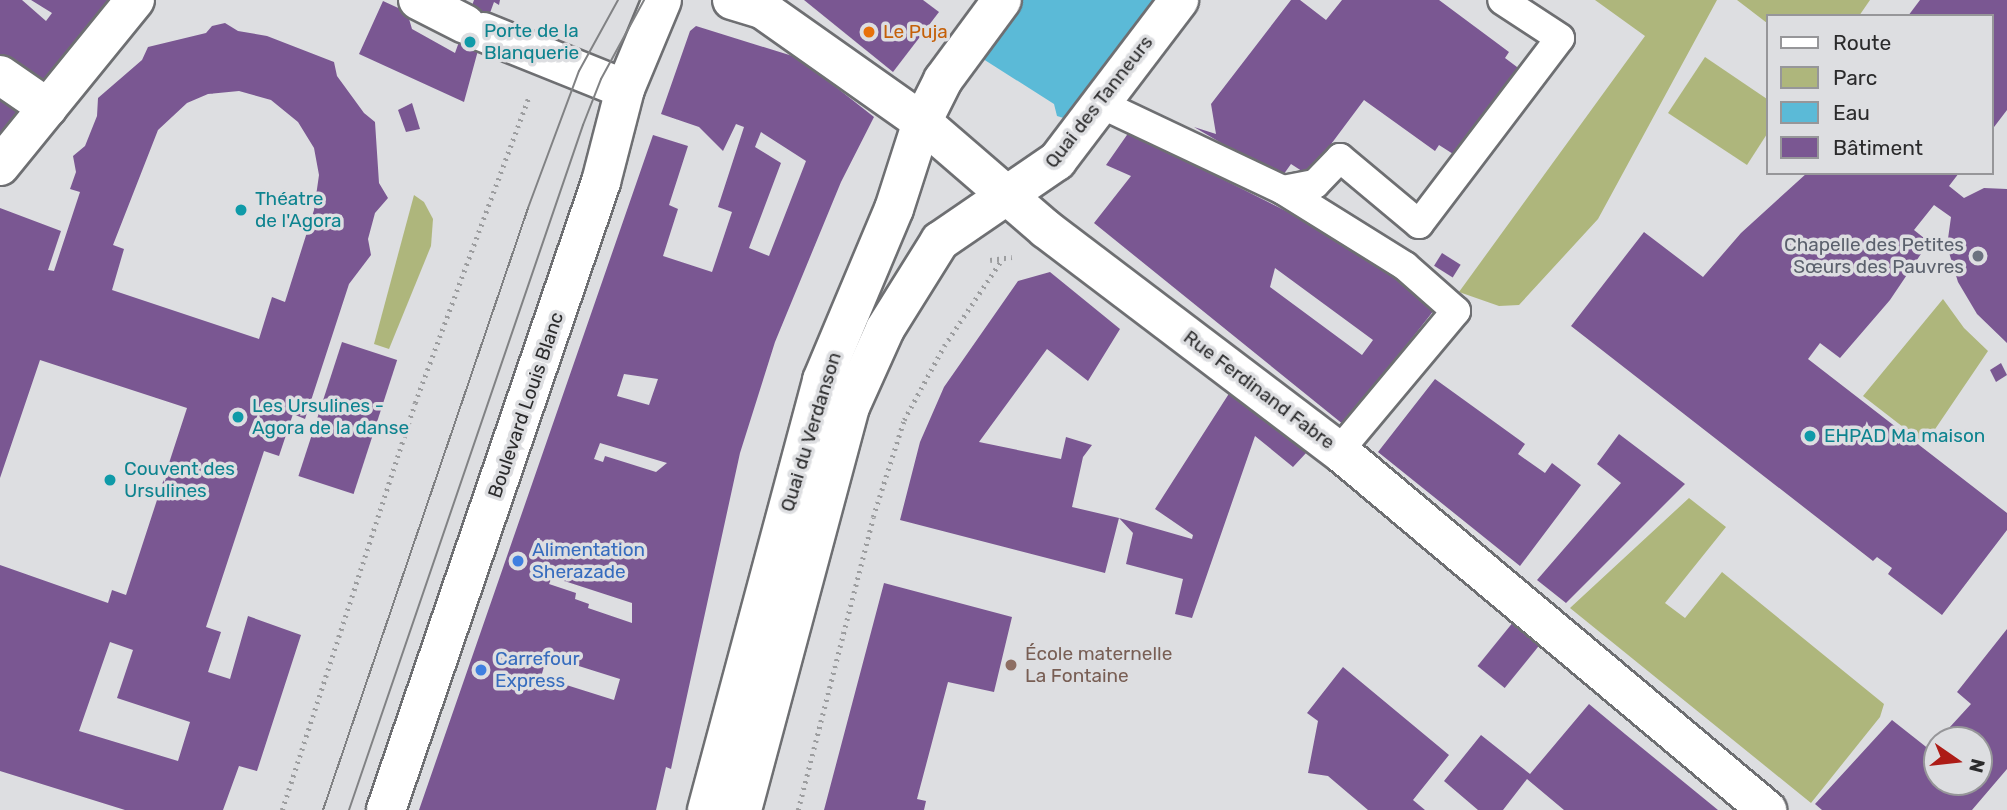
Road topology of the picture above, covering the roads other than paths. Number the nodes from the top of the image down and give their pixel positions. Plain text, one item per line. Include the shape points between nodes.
1 (135, 0) edge
2 (418, 0) edge
3 (662, 0) edge
4 (732, 0) edge
5 (1002, 0) edge
6 (1178, 0) edge
7 (1502, 0) edge
8 (0, 75) edge
9 (625, 89) junction
10 (1101, 104) junction
11 (48, 108) junction
12 (922, 122) junction
13 (0, 166) edge
14 (1283, 190) junction
15 (1011, 194) junction
16 (1339, 451) junction
17 (386, 810) edge
18 (707, 810) edge
19 (742, 810) edge
20 (1767, 810) edge

1 - 11 street
2 - 9 street via 474,28
3 - 9 street, Boulevard Louis Blanc
4 - 12 street, Rue Ferdinand Fabre via 772,15
5 - 12 street, Quai du Verdanson via 943,80
6 - 10 street, Quai des Tanneurs
7 - 14 lane via 1560,38 1419,223 1340,158 1315,184
8 - 11 street
9 - 17 street, Boulevard Louis Blanc via 596,195
10 - 14 lane
10 - 15 street, Quai des Tanneurs via 1056,161
11 - 13 street
12 - 15 street, Rue Ferdinand Fabre
12 - 18 street, Quai du Verdanson via 894,209 822,380
14 - 16 lane via 1405,266 1455,311
15 - 16 street, Rue Ferdinand Fabre via 1046,229
15 - 19 street, Quai du Verdanson via 940,241 885,328 850,407
16 - 20 street, Rue Ferdinand Fabre

